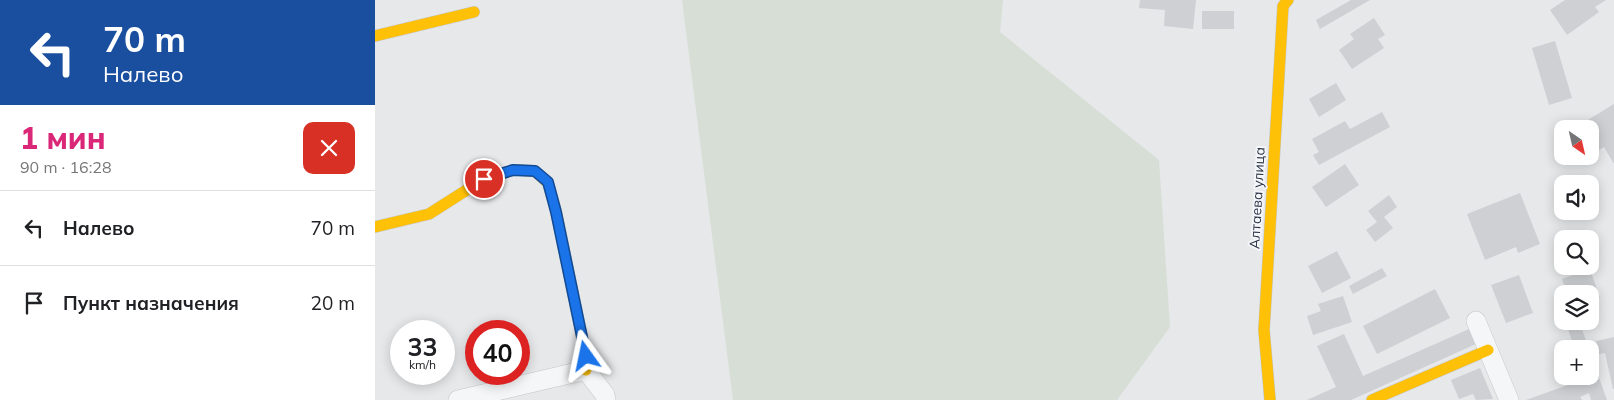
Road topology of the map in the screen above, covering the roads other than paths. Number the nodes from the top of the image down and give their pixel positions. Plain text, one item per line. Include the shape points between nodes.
1 (1288, 0) edge
2 (474, 12) dead end
3 (375, 36) edge
4 (375, 227) edge
5 (1475, 321) dead end
6 (1488, 350) junction
7 (585, 370) junction
8 (458, 400) edge
9 (606, 400) edge
10 (1270, 400) edge
11 (1372, 400) edge
12 (1509, 400) edge

1 - 10 street, Алтаева улица via 1283,6 1264,330
2 - 3 street
4 - 7 street via 429,214 484,179 513,170 535,171 548,182 556,212 586,356
5 - 6 street
6 - 11 street
6 - 12 street
7 - 8 street
7 - 9 street

